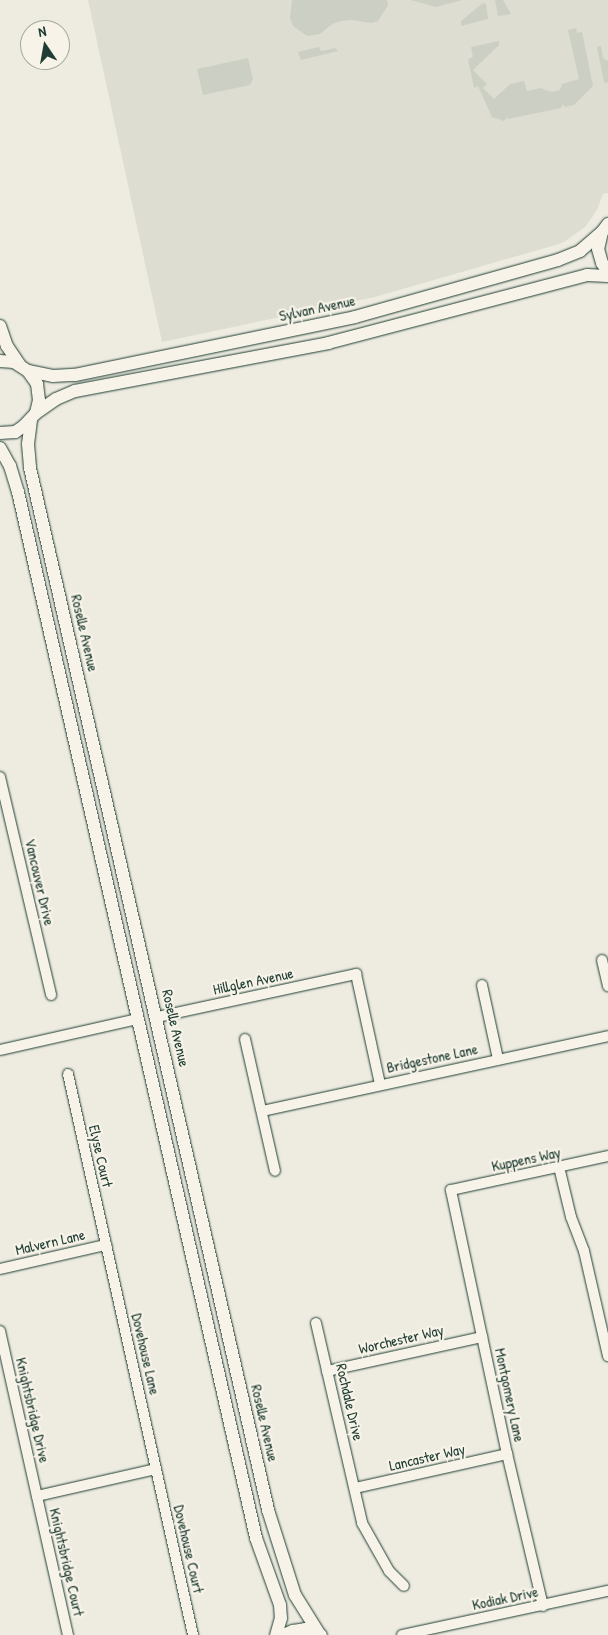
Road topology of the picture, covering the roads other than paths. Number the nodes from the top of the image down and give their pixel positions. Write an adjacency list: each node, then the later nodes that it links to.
1 (605, 228): 2 (main road); 6 (main road, Sylvan Avenue)
2 (608, 272)
3 (608, 276): 7 (main road)
4 (0, 326): 6 (main road)
5 (0, 361): 6 (main road, Sylvan Avenue)
6 (24, 368): 7 (main road, Roselle Avenue)
7 (33, 416): 8 (main road); 15 (main road, Roselle Avenue)
8 (0, 433)
9 (0, 448): 16 (main road)
10 (0, 777): 14 (street, Vancouver Drive)
11 (602, 960): 13 (street)
12 (482, 986): 20 (street)
13 (608, 986)
14 (51, 995)
15 (157, 1017): 22 (street, Hillglen Avenue); 24 (main road, Roselle Avenue)
16 (138, 1019): 19 (street); 24 (main road); 47 (main road)
17 (608, 1036): 20 (street, Bridgestone Lane)
18 (246, 1039): 23 (street)
19 (0, 1050)
20 (498, 1059): 22 (street, Bridgestone Lane)
21 (68, 1074): 29 (street, Elyse Court)
22 (380, 1084): 23 (street, Bridgestone Lane)
23 (262, 1111): 27 (street)
24 (179, 1114): 49 (main road, Roselle Avenue)
25 (608, 1156): 26 (street, Kuppens Way)
26 (559, 1167): 28 (street, Kuppens Way); 31 (street)
27 (275, 1171)
28 (451, 1190): 34 (street, Montgomery Lane)
29 (106, 1245): 30 (street, Malvern Lane); 39 (street, Dovehouse Lane)
30 (0, 1269)
31 (603, 1310): 35 (street)
32 (316, 1323): 37 (street, Rochdale Drive)
33 (0, 1331): 36 (street, Knightsbridge Drive)
34 (482, 1336): 37 (street, Worchester Way); 38 (street, Montgomery Lane)
35 (608, 1356)
36 (3, 1359): 41 (street, Knightsbridge Drive)
37 (327, 1371): 40 (street, Rochdale Drive)
38 (507, 1454): 40 (street, Lancaster Way); 44 (street, Montgomery Lane)
39 (156, 1469): 41 (street); 46 (street, Dovehouse Court)
40 (354, 1488): 42 (street, Rochdale Drive)
41 (37, 1496): 45 (street, Knightsbridge Court)
42 (404, 1586)
43 (608, 1591): 44 (street, Kodiak Drive)
44 (543, 1606): 51 (street, Kodiak Drive)
45 (68, 1635)
46 (193, 1635)
47 (276, 1635)
48 (284, 1635): 49 (main road)
49 (320, 1635)
50 (402, 1635): 51 (street, Kodiak Drive)
51 (408, 1635)

